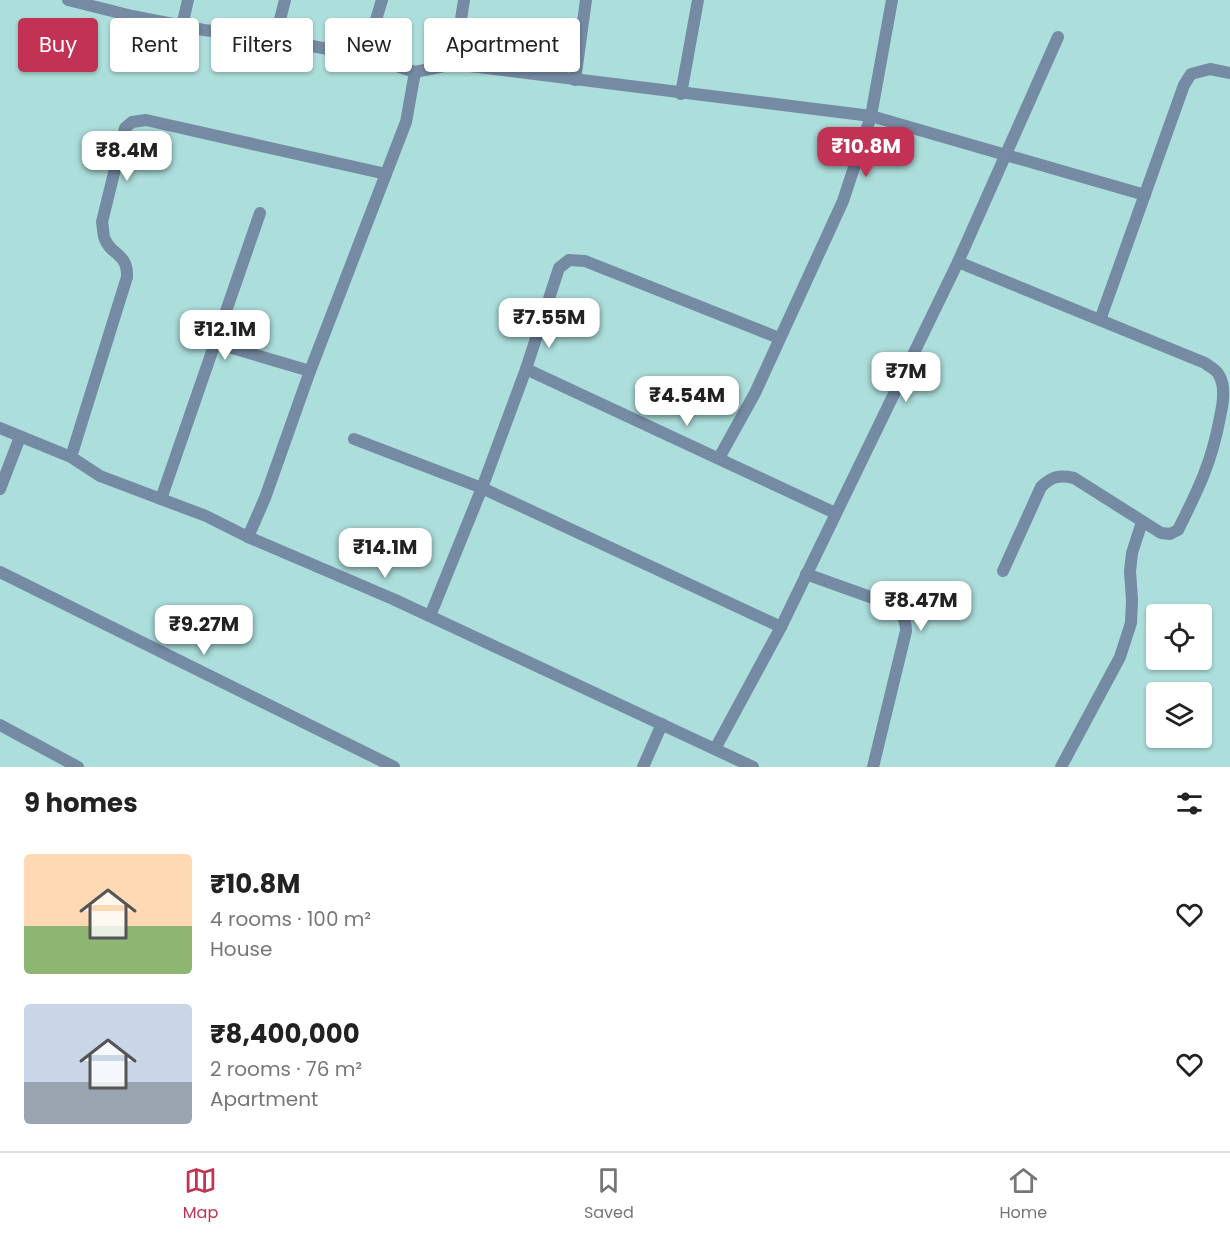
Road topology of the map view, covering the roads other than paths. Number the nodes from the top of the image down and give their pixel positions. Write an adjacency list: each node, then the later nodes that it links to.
1 (68, 0): 9 (street)
2 (189, 0): 11 (street)
3 (285, 0): 12 (street)
4 (382, 0): 13 (street)
5 (464, 0): 14 (street)
6 (586, 0): 21 (street)
7 (698, 0): 22 (street)
8 (892, 0): 23 (street)
9 (97, 4): 10 (street)
10 (151, 18)
11 (184, 18)
12 (280, 18)
13 (377, 18)
14 (461, 18)
15 (1058, 37): 24 (street)
16 (424, 70): 18 (street)
17 (412, 71): 18 (street)
18 (415, 72): 25 (street)
19 (514, 72): 21 (street)
20 (1230, 74): 26 (street)
21 (575, 80): 22 (street)
22 (681, 93): 23 (street)
23 (871, 116): 24 (street); 30 (street)
24 (1007, 156): 26 (street); 28 (street)
25 (386, 174): 33 (street); 38 (street)
26 (1145, 195): 29 (street)
27 (260, 213): 31 (street)
28 (958, 262): 29 (street); 43 (street)
29 (1100, 320): 34 (street)
30 (779, 338): 32 (street); 39 (street)
31 (215, 343): 33 (street); 42 (street)
32 (526, 369): 39 (street); 40 (street)
33 (310, 371): 45 (street)
34 (1226, 385): 44 (street)
35 (0, 428): 36 (street)
36 (20, 436): 38 (street); 41 (street)
37 (354, 440): 40 (street)
38 (71, 457): 42 (street)
39 (719, 458): 43 (street)
40 (482, 488): 49 (street); 50 (street)
41 (0, 489)
42 (161, 499): 45 (street)
43 (835, 513): 48 (street)
44 (1142, 522): 46 (street); 59 (street)
45 (248, 537): 49 (street)
46 (1003, 571)
47 (0, 572): 55 (street)
48 (806, 574): 50 (street); 58 (street)
49 (430, 616): 51 (street)
50 (781, 627): 53 (street)
51 (662, 724): 53 (street); 56 (street)
52 (0, 725): 54 (street)
53 (716, 749): 57 (street)
54 (78, 767)
55 (394, 767)
56 (643, 767)
57 (753, 767)
58 (873, 767)
59 (1061, 767)

